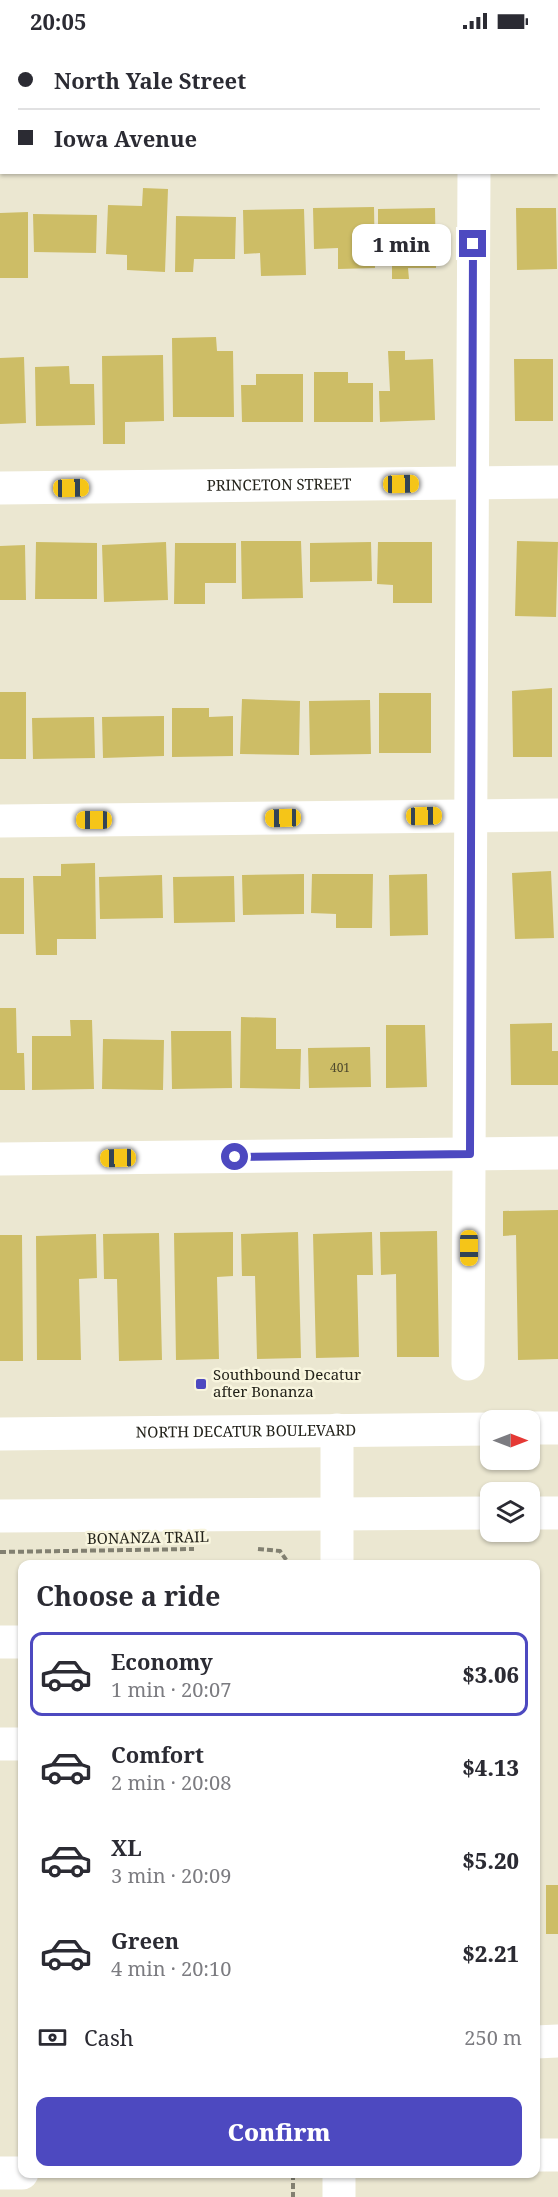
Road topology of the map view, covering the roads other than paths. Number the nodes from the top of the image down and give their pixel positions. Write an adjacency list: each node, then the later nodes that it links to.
1 (474, 174): 3 (street)
2 (558, 482): 3 (street, PRINCETON STREET)
3 (472, 483): 4 (street, PRINCETON STREET); 6 (street)
4 (0, 488)
5 (558, 815): 6 (street)
6 (471, 816): 7 (street); 8 (street)
7 (0, 821)
8 (470, 1154): 9 (street); 10 (street); 11 (street)
9 (558, 1154)
10 (0, 1159)
11 (468, 1364)
12 (540, 1428): 13 (street)
13 (558, 1428)
14 (480, 1429): 15 (street, NORTH DECATUR BOULEVARD)
15 (337, 1430): 16 (street, NORTH DECATUR BOULEVARD); 17 (street)
16 (0, 1434)
17 (337, 1512): 18 (street); 21 (street); 22 (street)
18 (480, 1513)
19 (540, 1513): 20 (street)
20 (558, 1513)
21 (0, 1516)
22 (337, 1560)
23 (0, 1642): 24 (street)
24 (18, 1642)
25 (0, 1744): 26 (street)
26 (18, 1744)
27 (540, 2042): 28 (street)
28 (558, 2042)
29 (540, 2155): 30 (street)
30 (558, 2155)
31 (0, 2173): 32 (street)
32 (18, 2173)
33 (339, 2178): 34 (street)
34 (339, 2197)

